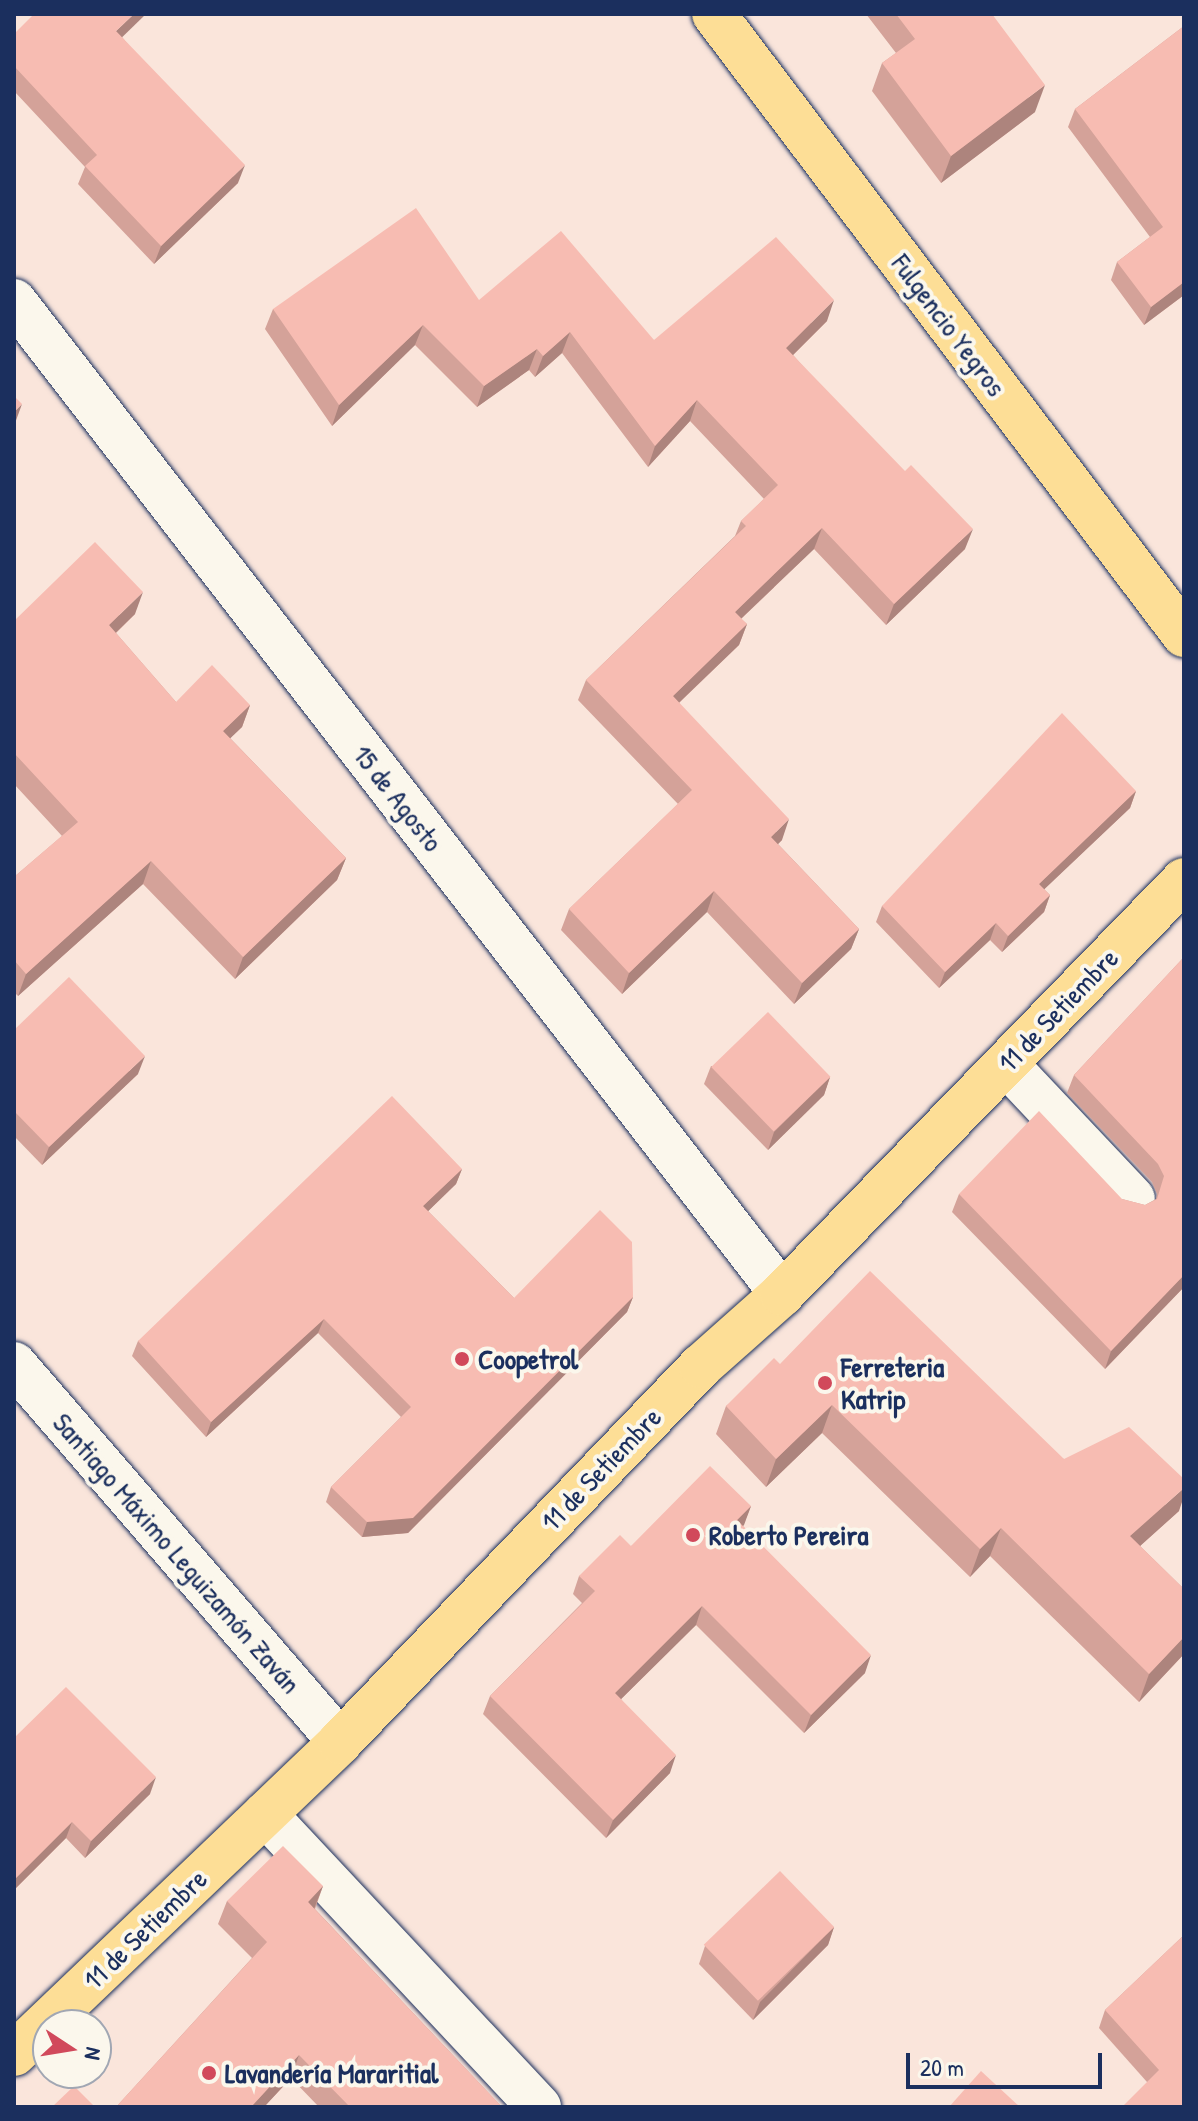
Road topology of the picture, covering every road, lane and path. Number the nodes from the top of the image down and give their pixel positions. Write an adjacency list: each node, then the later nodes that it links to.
1 (714, 14): 3 (main road, Fulgencio Yegros)
2 (14, 301): 7 (street, 15 de Agosto)
3 (1184, 635)
4 (1184, 880): 5 (main road, 11 de Setiembre)
5 (1006, 1064): 6 (street); 7 (main road, 11 de Setiembre)
6 (1133, 1199)
7 (782, 1294): 9 (main road, 11 de Setiembre)
8 (14, 1364): 9 (street, Santiago Máximo Leguizamón Zaván)
9 (340, 1742): 10 (main road, 11 de Setiembre)
10 (265, 1814): 11 (main road, 11 de Setiembre); 12 (street)
11 (14, 2054)
12 (539, 2107)

